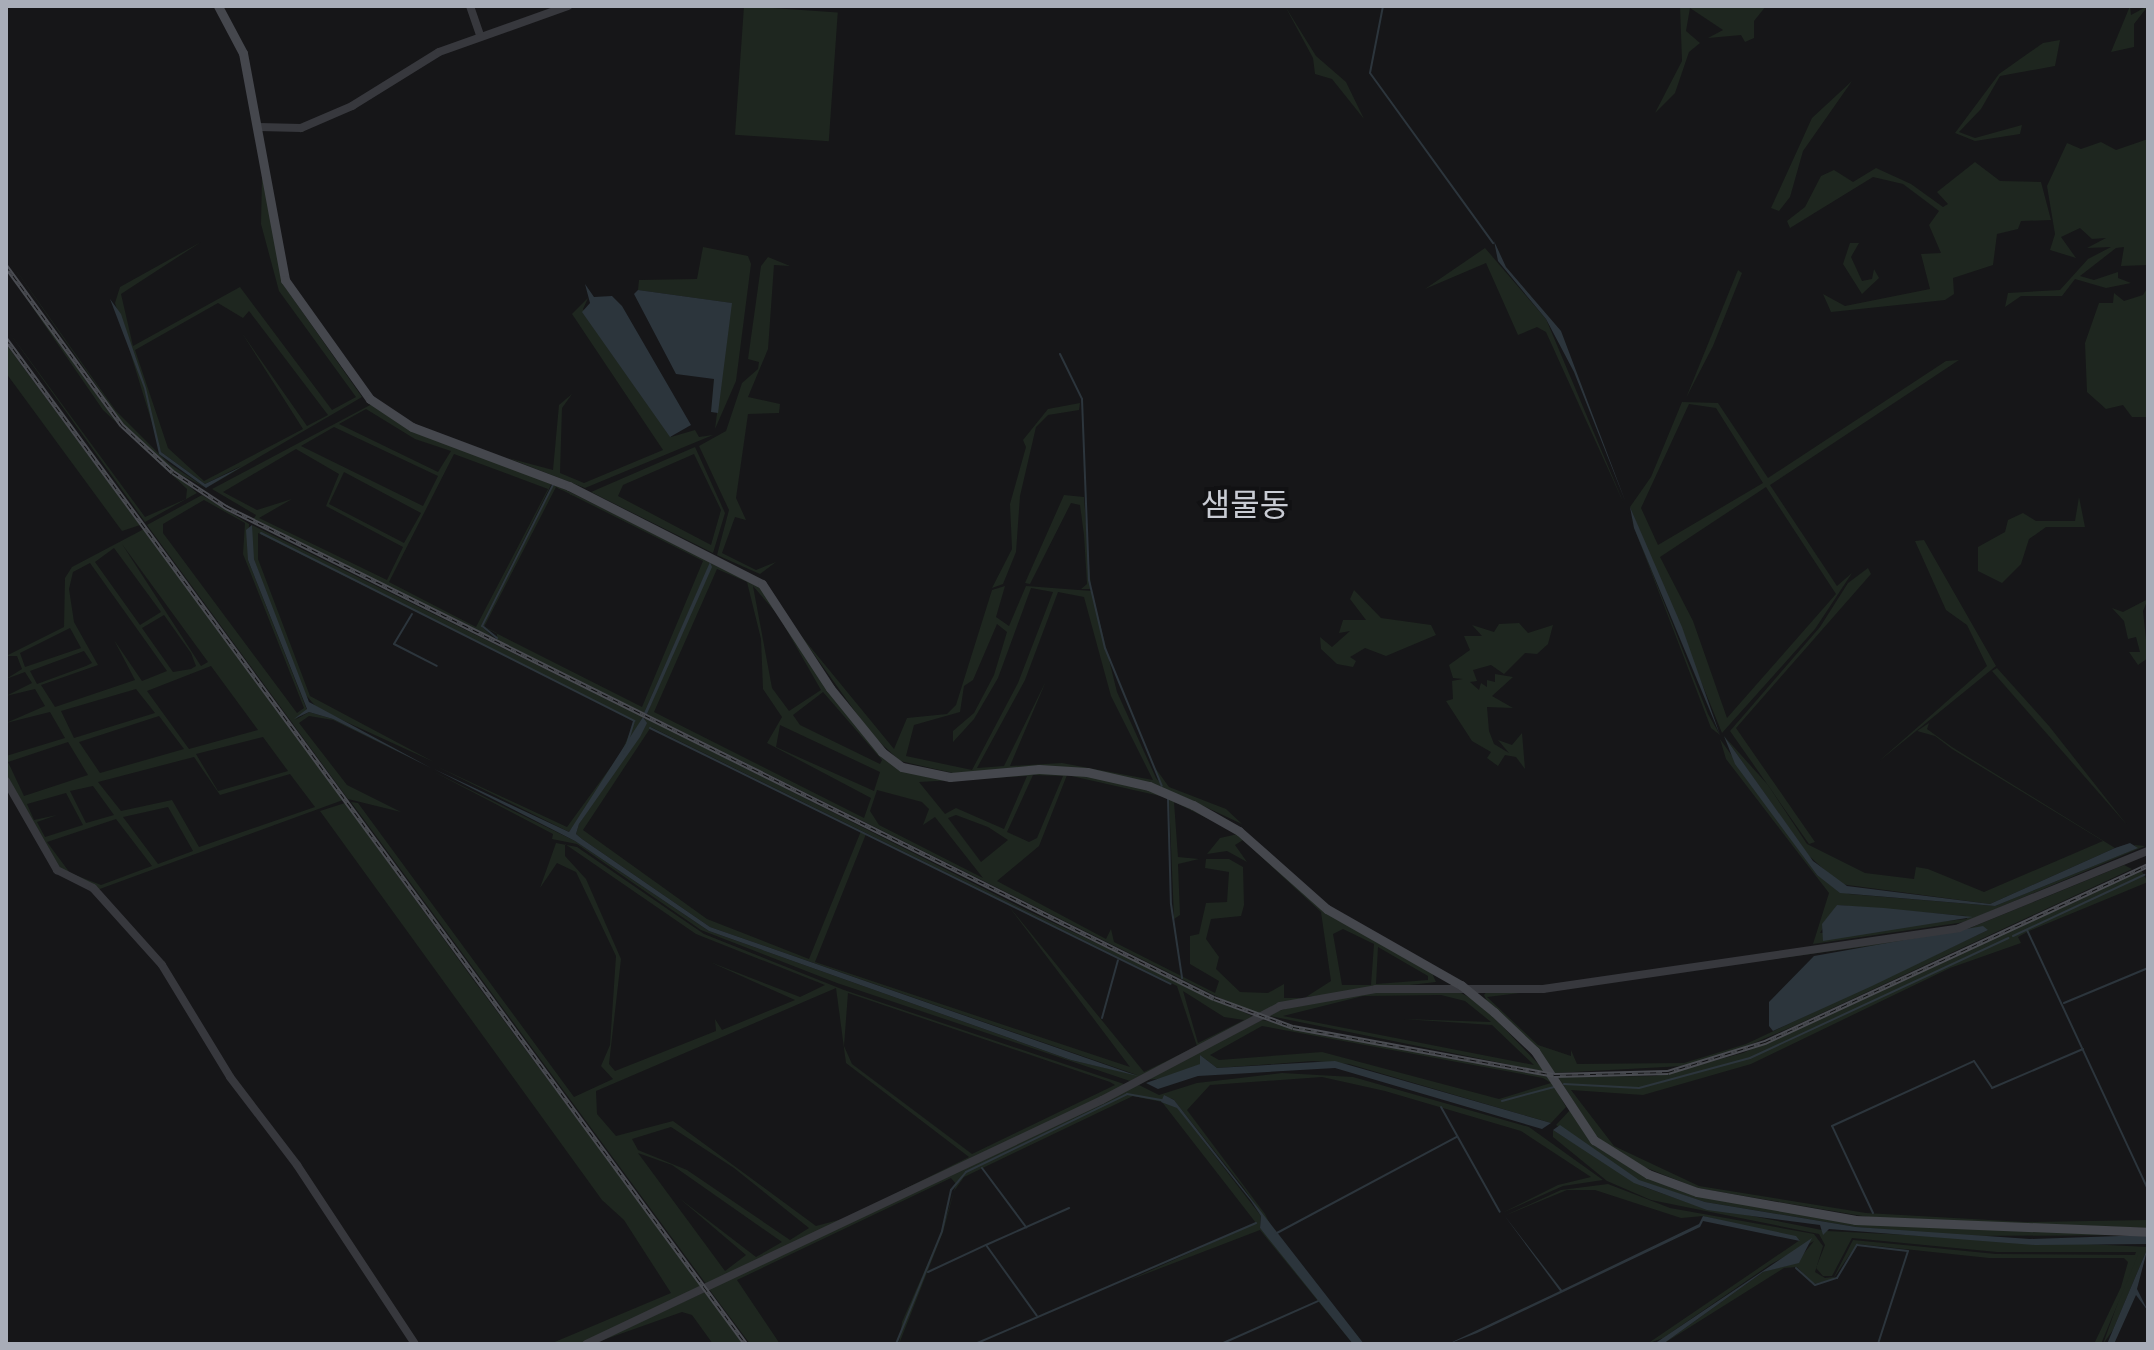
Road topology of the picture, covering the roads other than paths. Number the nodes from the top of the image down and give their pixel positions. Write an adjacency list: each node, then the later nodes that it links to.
1 (218, 6): 5 (main road)
2 (470, 6): 4 (street)
3 (568, 6): 4 (street)
4 (480, 35): 5 (street)
5 (259, 127): 8 (main road)
6 (6, 781): 10 (street)
7 (2142, 853): 8 (street)
8 (1461, 985): 9 (main road); 11 (street)
9 (2148, 1232)
10 (415, 1344)
11 (586, 1344)

